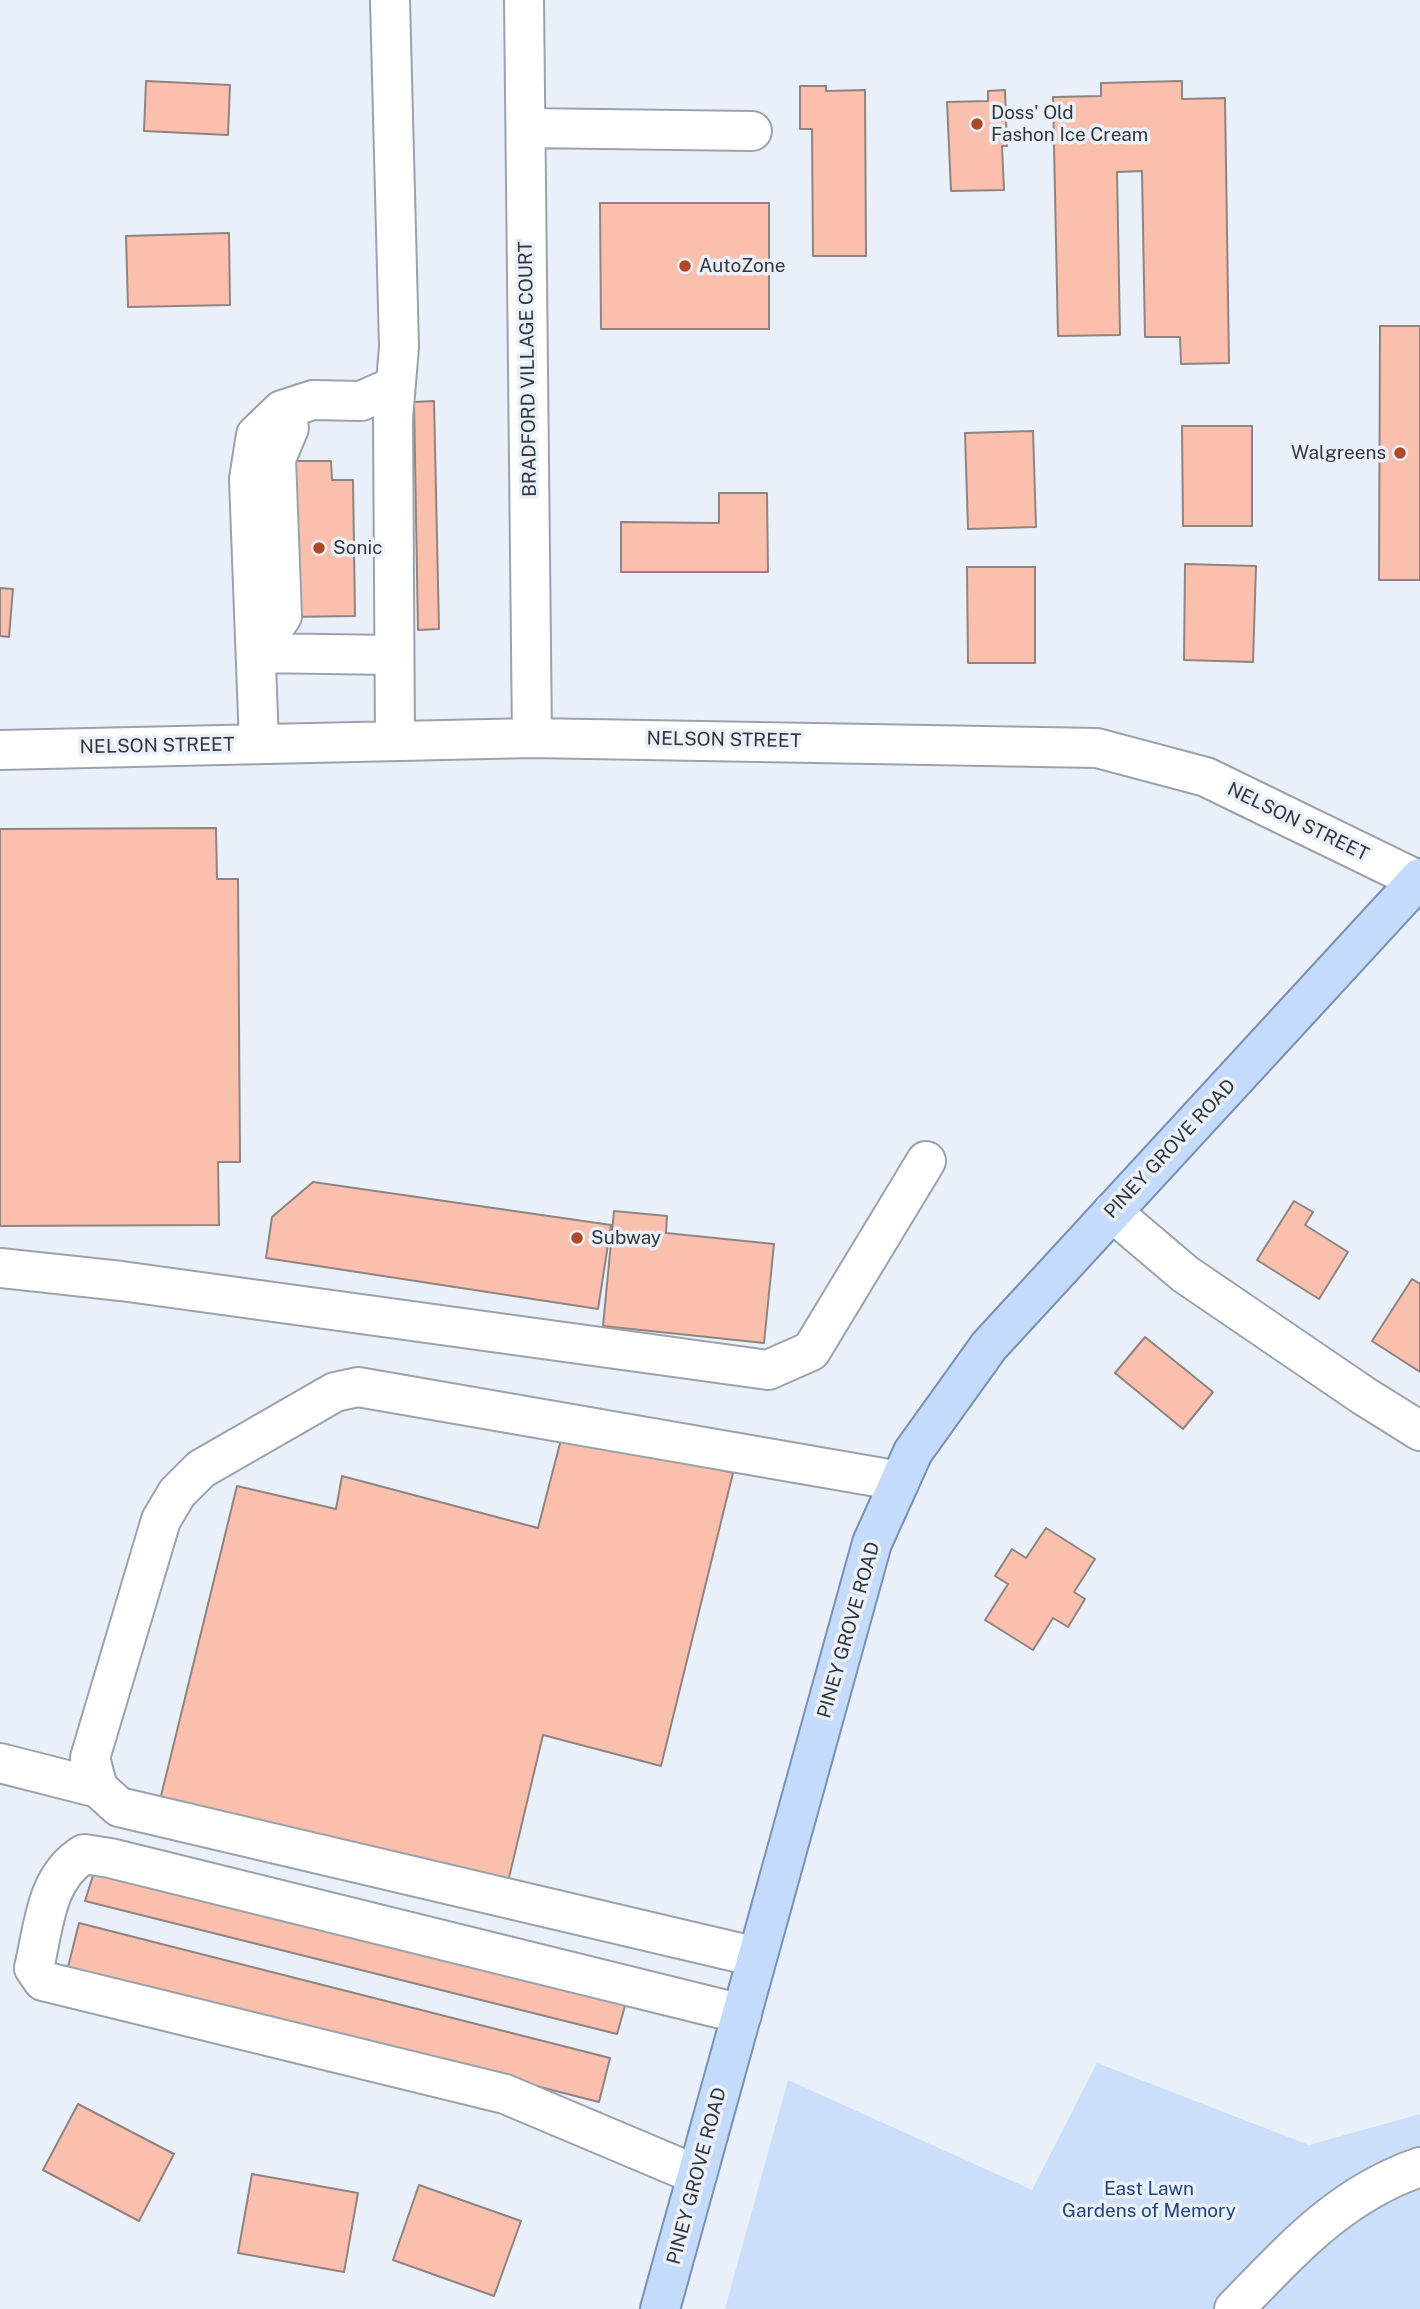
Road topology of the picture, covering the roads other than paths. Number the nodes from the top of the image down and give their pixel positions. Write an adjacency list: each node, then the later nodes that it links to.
1 (390, 0): 5 (street)
2 (524, 0): 3 (street, BRADFORD VILLAGE COURT)
3 (527, 128): 4 (street); 8 (street, BRADFORD VILLAGE COURT)
4 (752, 131)
5 (395, 386): 6 (street); 7 (street)
6 (256, 653): 7 (street); 10 (street)
7 (394, 654): 9 (street)
8 (532, 738): 9 (street, NELSON STREET); 12 (street, NELSON STREET)
9 (394, 741): 10 (street, NELSON STREET)
10 (259, 744): 11 (street, NELSON STREET)
11 (0, 750)
12 (1419, 879): 14 (main road, PINEY GROVE ROAD)
13 (926, 1161): 15 (street)
14 (1112, 1212): 16 (street); 17 (main road, PINEY GROVE ROAD)
15 (0, 1268)
16 (1420, 1431)
17 (900, 1481): 19 (street); 20 (main road, PINEY GROVE ROAD)
18 (0, 1763): 19 (street)
19 (98, 1788): 20 (street)
20 (757, 1957): 21 (main road, PINEY GROVE ROAD)
21 (741, 2014): 23 (main road, PINEY GROVE ROAD); 23 (street)
22 (1420, 2167): 25 (street)
23 (697, 2175): 24 (main road, PINEY GROVE ROAD)
24 (660, 2309)
25 (1234, 2309)

